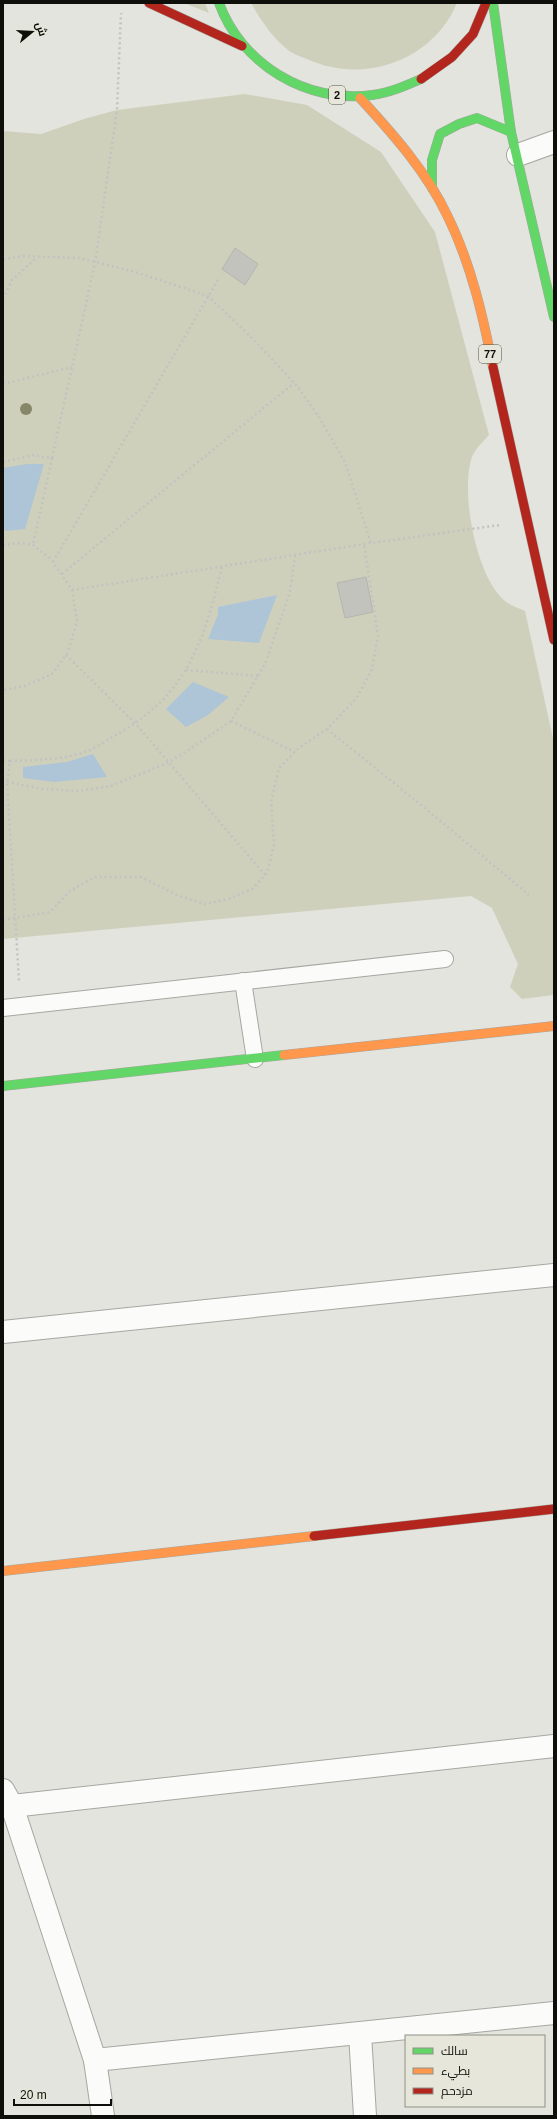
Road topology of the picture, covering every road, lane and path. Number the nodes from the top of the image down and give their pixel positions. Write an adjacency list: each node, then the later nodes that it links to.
1 (149, 3): 6 (main road)
2 (219, 3): 6 (main road, 2)
3 (486, 3): 7 (main road, 2)
4 (493, 3): 8 (main road)
5 (122, 11): 14 (path)
6 (242, 46): 7 (main road, 2)
7 (360, 98): 11 (main road, 77)
8 (511, 132): 10 (main road); 11 (main road)
9 (554, 142): 10 (street)
10 (518, 155): 18 (main road)
11 (432, 188): 24 (main road, 77)
12 (38, 257): 13 (path); 14 (path); 17 (path)
13 (3, 259)
14 (95, 262): 16 (path); 19 (path)
15 (219, 278): 16 (path)
16 (208, 296): 20 (path); 30 (path)
17 (3, 299)
18 (554, 316)
19 (72, 367): 21 (path); 22 (path)
20 (294, 383): 25 (path); 32 (path)
21 (3, 384)
22 (52, 458): 23 (path); 28 (path)
23 (3, 462)
24 (526, 521): 25 (path); 34 (main road, 77)
25 (371, 543): 26 (path)
26 (364, 544): 29 (path); 41 (path)
27 (3, 545): 28 (path)
28 (32, 545): 30 (path)
29 (295, 555): 31 (path); 37 (path)
30 (53, 562): 32 (path)
31 (222, 566): 33 (path); 36 (path)
32 (62, 574): 33 (path)
33 (72, 590): 35 (path)
34 (554, 640)
35 (66, 655): 38 (path); 40 (path)
36 (186, 670): 37 (path); 40 (path)
37 (258, 676): 39 (path)
38 (3, 690)
39 (231, 721): 42 (path); 45 (path)
40 (136, 724): 44 (path); 45 (path)
41 (327, 729): 42 (path); 48 (path)
42 (295, 752): 47 (path)
43 (3, 760): 44 (path)
44 (10, 761): 46 (path)
45 (167, 762): 46 (path); 47 (path)
46 (7, 782): 49 (path)
47 (265, 875): 49 (path)
48 (529, 895)
49 (15, 918): 50 (path); 53 (path)
50 (3, 920)
51 (445, 959): 52 (lane)
52 (243, 982): 53 (lane); 56 (lane)
53 (20, 1006): 54 (lane)
54 (3, 1008)
55 (554, 1026): 56 (main road)
56 (256, 1059): 57 (main road)
57 (3, 1086)
58 (554, 1275): 59 (street)
59 (3, 1332)
60 (554, 1509): 61 (main road)
61 (3, 1571)
62 (554, 1746): 63 (street)
63 (8, 1798): 66 (street)
64 (554, 2013): 65 (street)
65 (360, 2034): 66 (street); 68 (street)
66 (94, 2060): 67 (street)
67 (103, 2116)
68 (365, 2116)

